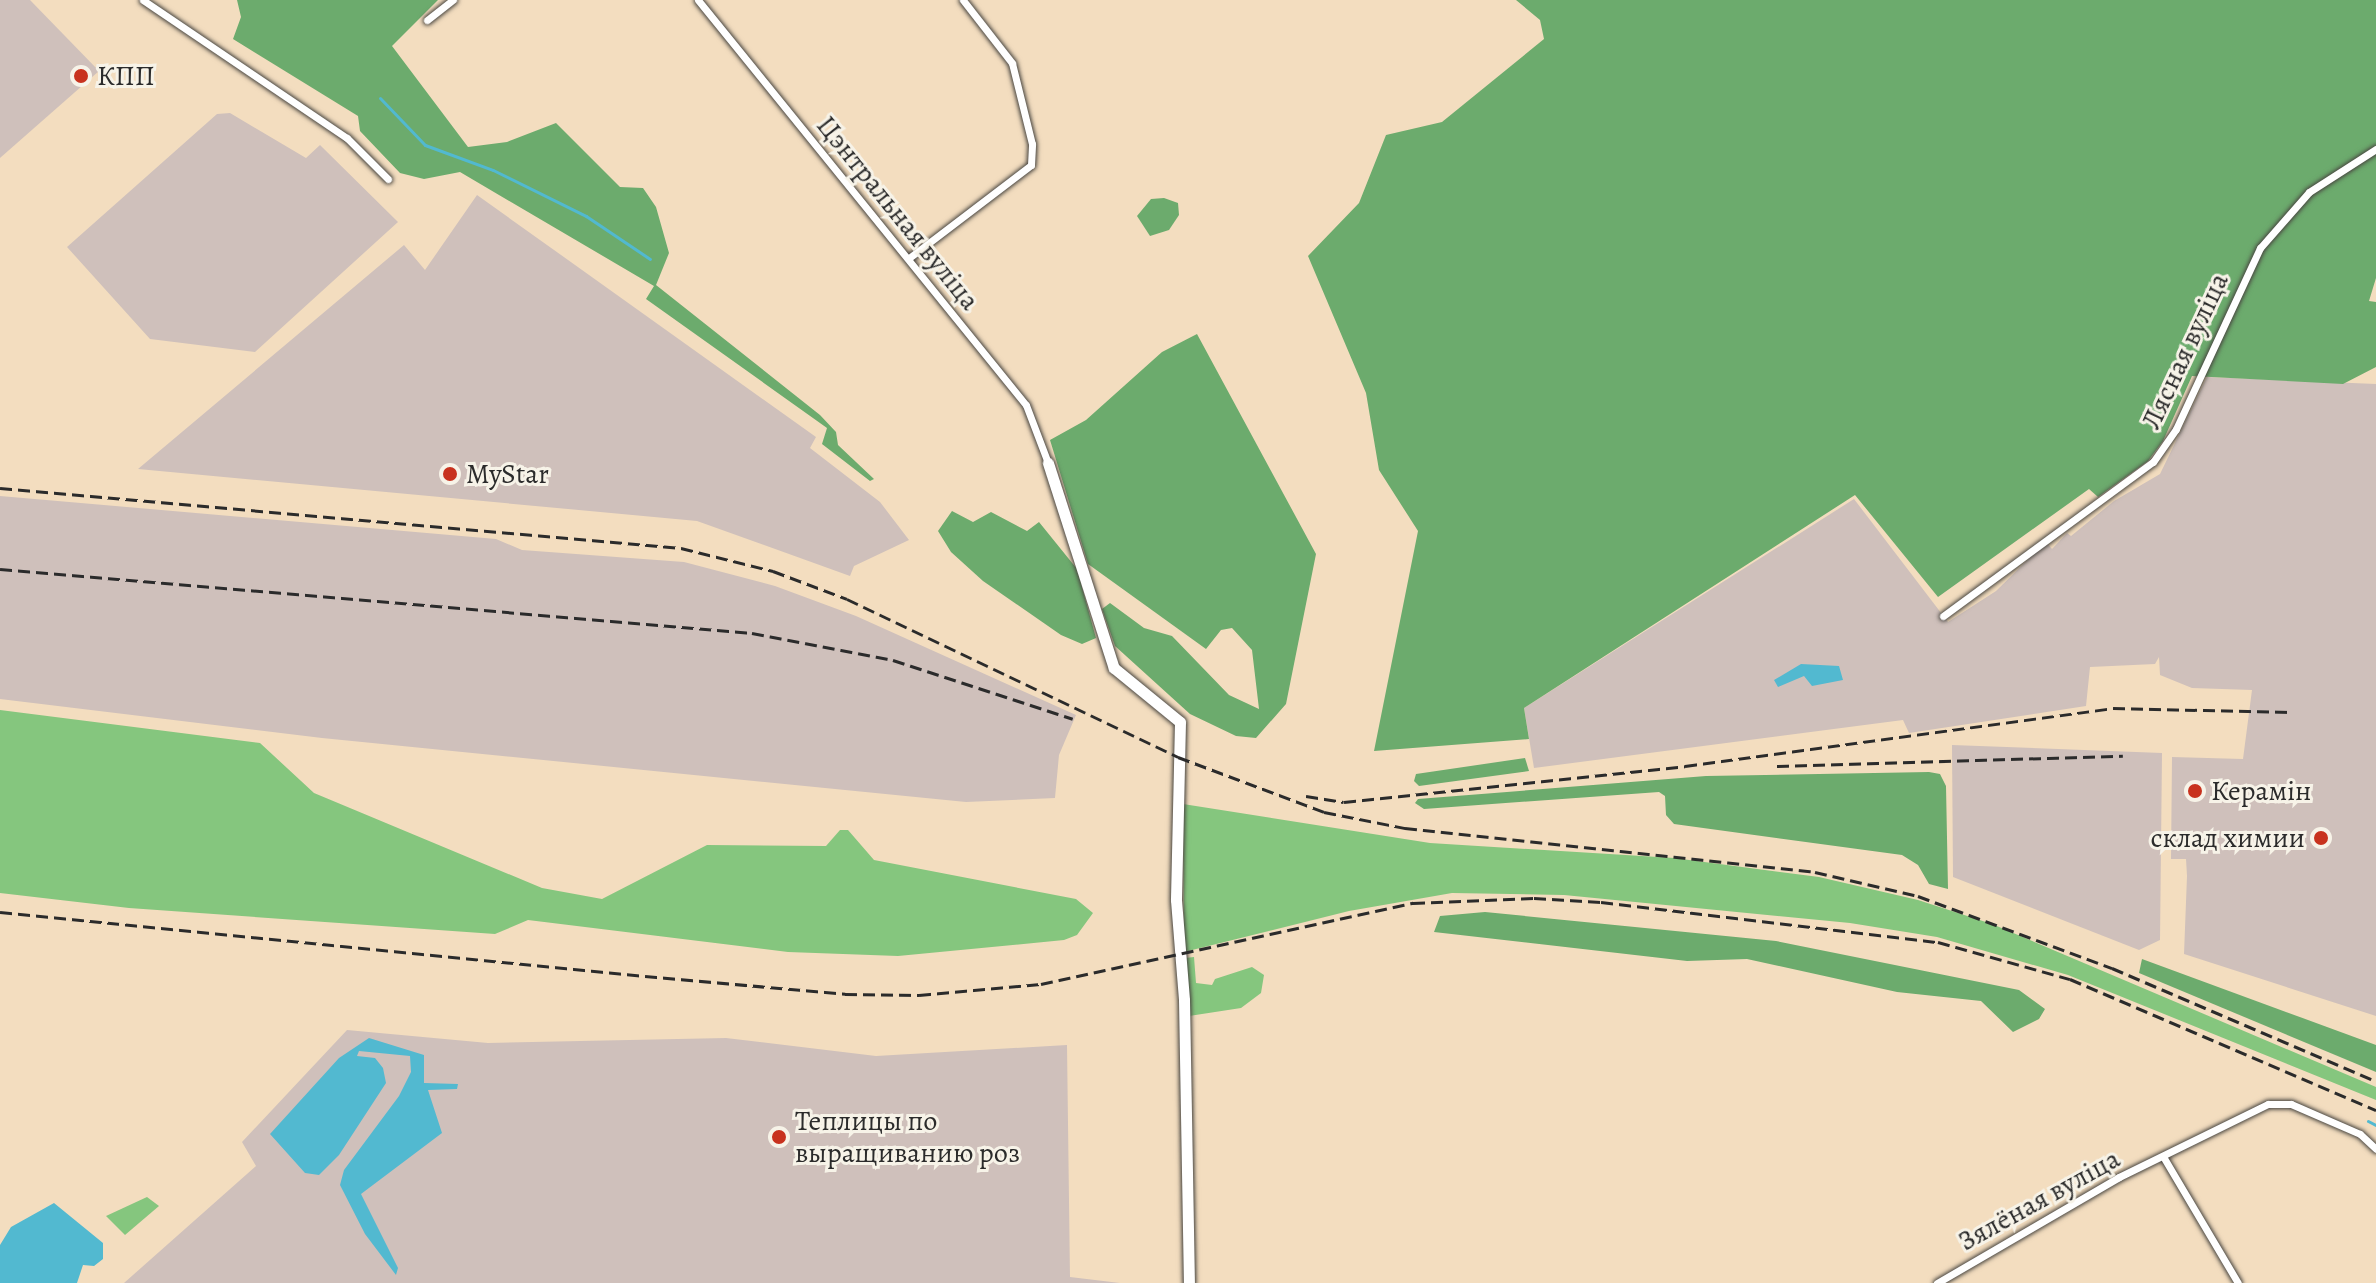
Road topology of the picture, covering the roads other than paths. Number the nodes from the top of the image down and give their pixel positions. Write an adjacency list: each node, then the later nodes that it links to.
1 (143, 0): 7 (street)
2 (453, 0): 5 (street)
3 (698, 0): 8 (street, Цэнтральная вуліца)
4 (963, 0): 8 (street)
5 (427, 20)
6 (2376, 149): 10 (street, Лясная вуліца)
7 (388, 179)
8 (909, 258): 9 (street, Цэнтральная вуліца)
9 (1048, 463): 13 (street)
10 (1943, 616)
11 (2376, 1149): 12 (street, Зялёная вуліца)
12 (2164, 1158): 14 (street, Зялёная вуліца); 15 (street)
13 (1189, 1283)
14 (1937, 1283)
15 (2238, 1283)

